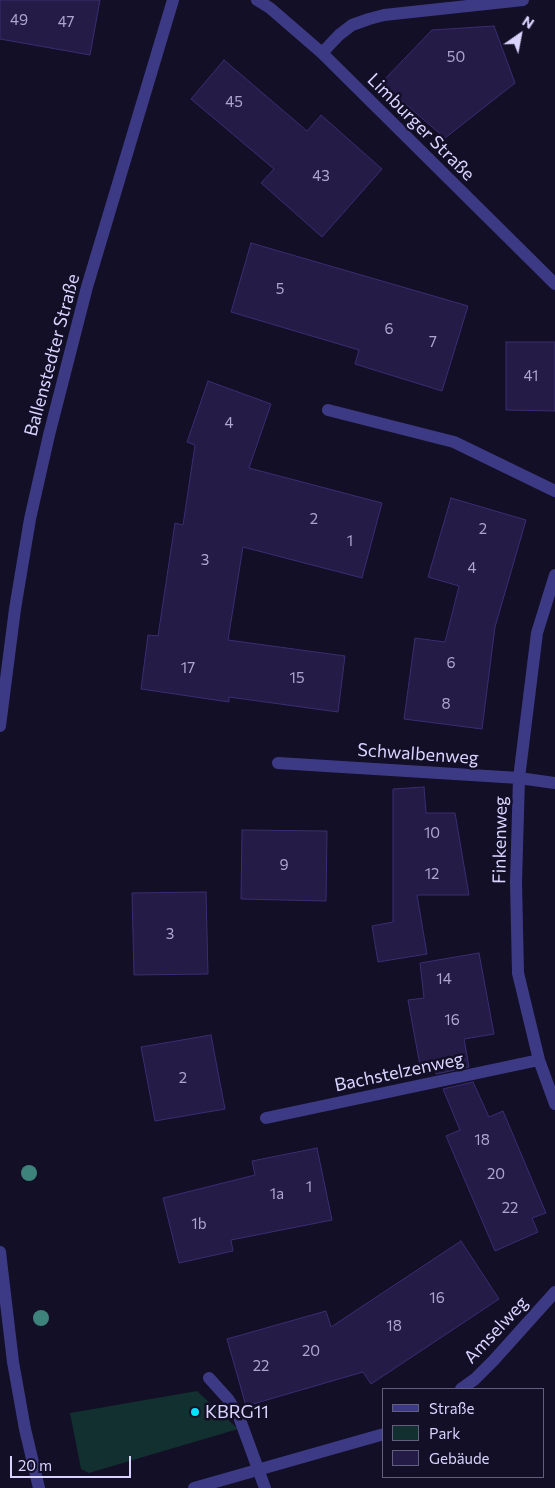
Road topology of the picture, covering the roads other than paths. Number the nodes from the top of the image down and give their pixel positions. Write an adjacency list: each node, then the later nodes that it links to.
1 (173, 0): 9 (street, Ballenstedter Straße)
2 (257, 0): 4 (street, Limburger Straße)
3 (523, 0): 4 (street)
4 (322, 53): 5 (street, Limburger Straße)
5 (555, 284)
6 (328, 410): 7 (street)
7 (555, 491)
8 (555, 575): 11 (street, Finkenweg)
9 (0, 726)
10 (278, 763): 11 (street, Schwalbenweg)
11 (519, 778): 12 (street, Schwalbenweg); 13 (street, Finkenweg)
12 (555, 783)
13 (539, 1060): 14 (street, Finkenweg); 15 (street, Bachstelzenweg)
14 (555, 1104)
15 (266, 1118)
16 (0, 1252): 22 (street)
17 (555, 1292): 19 (street, Amselweg)
18 (209, 1378): 21 (street)
19 (462, 1388)
20 (382, 1435): 21 (street)
21 (259, 1470): 23 (street); 24 (street)
22 (39, 1488)
23 (194, 1488)
24 (265, 1488)

